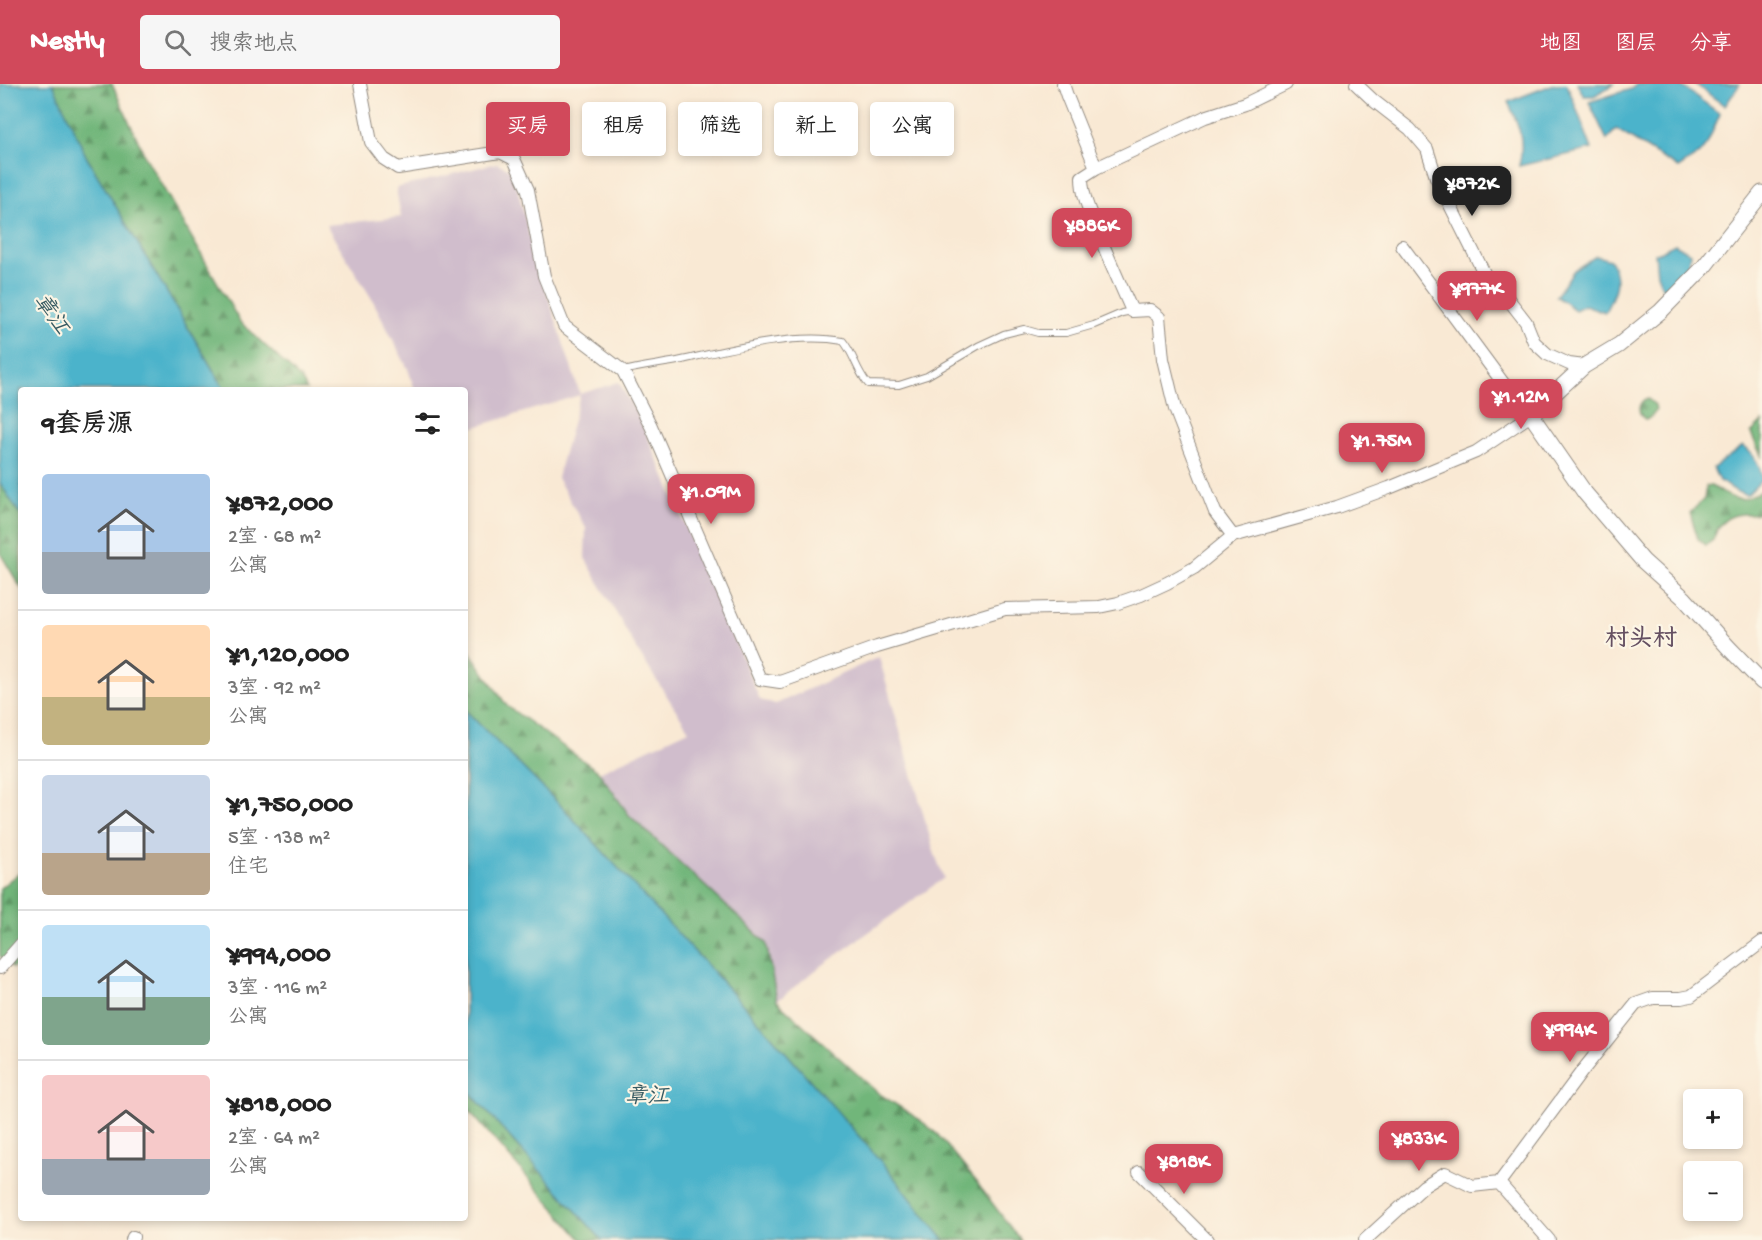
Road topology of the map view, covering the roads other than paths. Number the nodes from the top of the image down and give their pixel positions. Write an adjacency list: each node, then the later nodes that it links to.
1 (360, 84): 10 (street)
2 (1063, 84): 5 (street)
3 (1286, 84): 5 (street)
4 (1356, 84): 9 (street)
5 (1096, 168): 8 (street)
6 (1762, 193): 9 (street)
7 (1402, 246): 11 (street)
8 (1132, 311): 10 (lane); 12 (street)
9 (1584, 366): 11 (street)
10 (623, 371): 12 (street)
11 (1531, 415): 12 (street); 13 (street)
12 (1233, 536)
13 (1762, 682)
14 (1762, 942): 18 (street)
15 (18, 947): 16 (street)
16 (0, 968)
17 (1139, 1172): 19 (street)
18 (1499, 1183): 20 (street); 21 (street)
19 (1207, 1240)
20 (1365, 1240)
21 (1549, 1240)

